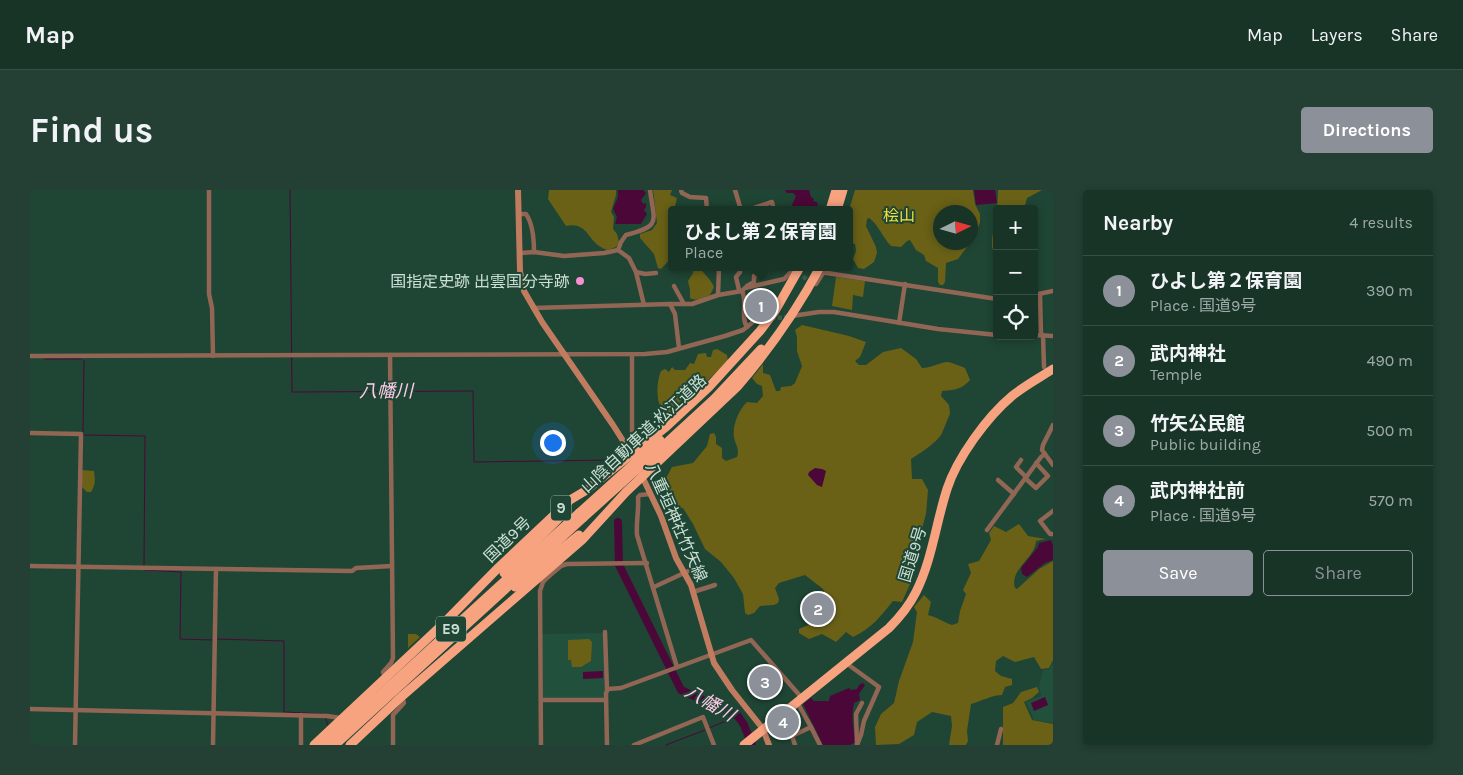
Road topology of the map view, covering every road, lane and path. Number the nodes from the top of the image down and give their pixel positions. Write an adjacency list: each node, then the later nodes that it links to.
1 (209, 190): 59 (street)
2 (518, 190): 20 (main road, 八重垣神社竹矢線)
3 (650, 190): 21 (street)
4 (681, 190): 11 (street)
5 (695, 190): 11 (street)
6 (735, 190): 13 (street)
7 (829, 190): 16 (highway)
8 (836, 190): 17 (highway)
9 (843, 190): 18 (highway)
10 (848, 190): 19 (highway)
11 (695, 197): 12 (street)
12 (707, 206)
13 (740, 206)
14 (760, 206): 15 (street)
15 (773, 206)
16 (826, 206)
17 (831, 206)
18 (838, 206)
19 (844, 206)
20 (520, 214): 22 (street); 23 (main road, 八重垣神社竹矢線)
21 (618, 250): 22 (street); 31 (street)
22 (534, 252): 23 (street)
23 (521, 253): 45 (main road, 八重垣神社竹矢線)
24 (719, 271): 40 (street)
25 (740, 271): 37 (street)
26 (792, 271): 37 (street)
27 (800, 271): 65 (highway, 山陰自動車道;松江道路 / E9)
28 (800, 271): 47 (highway, 国道9号 / 9)
29 (811, 271): 65 (highway, 山陰自動車道;松江道路 / E9)
30 (818, 271): 34 (highway, 9)
31 (636, 272): 32 (street); 44 (street)
32 (656, 272)
33 (767, 272): 37 (street)
34 (812, 283): 35 (street); 46 (highway, 9)
35 (905, 284): 41 (street); 48 (street)
36 (674, 286): 43 (street)
37 (742, 290): 40 (street); 49 (street)
38 (1053, 291): 39 (street)
39 (1040, 294): 52 (street)
40 (718, 295): 43 (street)
41 (993, 298)
42 (670, 304): 43 (street); 44 (street); 54 (street)
43 (684, 304)
44 (644, 305): 45 (street)
45 (533, 308): 57 (main road, 八重垣神社竹矢線)
46 (791, 316): 48 (street); 71 (highway, 9)
47 (770, 318): 49 (street); 66 (highway, 国道9号 / 9)
48 (899, 322): 50 (street)
49 (747, 327): 54 (street)
50 (993, 335)
51 (1038, 335): 52 (street)
52 (1042, 335): 53 (street); 60 (street)
53 (1053, 336)
54 (679, 348): 55 (street)
55 (632, 354): 57 (street); 66 (street)
56 (390, 355): 57 (street); 59 (street); 84 (street)
57 (566, 355): 66 (main road, 八重垣神社竹矢線)
58 (30, 356): 59 (street)
59 (213, 356)
60 (1048, 368): 96 (highway, 国道9号)
61 (1053, 425): 64 (street)
62 (30, 433): 86 (street)
63 (1053, 435): 64 (street)
64 (1047, 436): 67 (street)
65 (662, 442): 79 (highway, 山陰自動車道;松江道路 / E9, bridge)
66 (632, 454): 71 (main road, 八重垣神社竹矢線); 74 (highway, 国道9号 / 9)
67 (1045, 454): 69 (street); 70 (street)
68 (1021, 460): 72 (street)
69 (1036, 463): 72 (street); 72 (street)
70 (1053, 465)
71 (643, 476): 75 (main road, 八重垣神社竹矢線); 77 (highway, 9)
72 (1025, 477): 76 (street)
73 (998, 480): 76 (street)
74 (585, 491): 94 (highway); 99 (highway, 国道9号 / 9)
75 (650, 494): 82 (street); 88 (main road, 八重垣神社竹矢線)
76 (1014, 494): 80 (street)
77 (615, 504): 89 (highway, 9); 97 (highway)
78 (1053, 511): 81 (street)
79 (581, 516): 94 (highway, 山陰自動車道;松江道路 / E9); 97 (highway, 山陰自動車道;松江道路 / E9)
80 (987, 530)
81 (1053, 534)
82 (647, 563): 89 (street); 91 (street)
83 (30, 566): 86 (street)
84 (392, 566): 87 (street); 99 (street)
85 (699, 566): 88 (street)
86 (79, 567): 87 (street); 107 (street)
87 (216, 569): 108 (street)
88 (685, 573): 91 (street); 92 (main road, 八重垣神社竹矢線)
89 (547, 574): 101 (highway, 9); 102 (street)
90 (715, 585): 92 (street)
91 (654, 586): 98 (street)
92 (693, 592): 95 (main road, 八重垣神社竹矢線)
93 (606, 632): 100 (street)
94 (441, 638): 119 (highway, 山陰自動車道;松江道路 / E9)
95 (711, 655): 98 (street); 104 (street); 112 (main road, 八重垣神社竹矢線)
96 (846, 663): 104 (highway, 国道9号); 130 (street)
97 (422, 665): 120 (highway, 山陰自動車道;松江道路 / E9)
98 (673, 669): 100 (street)
99 (385, 678): 110 (highway, 国道9号 / 9)
100 (607, 690): 103 (street)
101 (401, 696): 121 (highway, 9); 122 (street)
102 (541, 700): 103 (street); 123 (street)
103 (606, 700): 124 (street)
104 (800, 700): 111 (street); 112 (highway, 国道9号)
105 (862, 703): 130 (street)
106 (30, 709): 107 (street)
107 (76, 710): 108 (street); 115 (street)
108 (214, 713): 109 (street); 116 (street)
109 (300, 715): 110 (street); 117 (street)
110 (341, 718): 118 (highway, 国道9号 / 9)
111 (811, 727): 128 (street); 129 (street)
112 (763, 729): 114 (highway, 国道9号); 127 (main road, 八重垣神社竹矢線)
113 (1001, 729): 131 (street)
114 (749, 741)
115 (75, 745)
116 (214, 745)
117 (300, 745)
118 (314, 745)
119 (325, 745)
120 (335, 745)
121 (350, 745)
122 (393, 745)
123 (541, 745)
124 (607, 745)
125 (634, 745): 126 (street)
126 (714, 745)
127 (769, 745)
128 (795, 745)
129 (820, 745)
130 (857, 745)
131 (997, 745)

